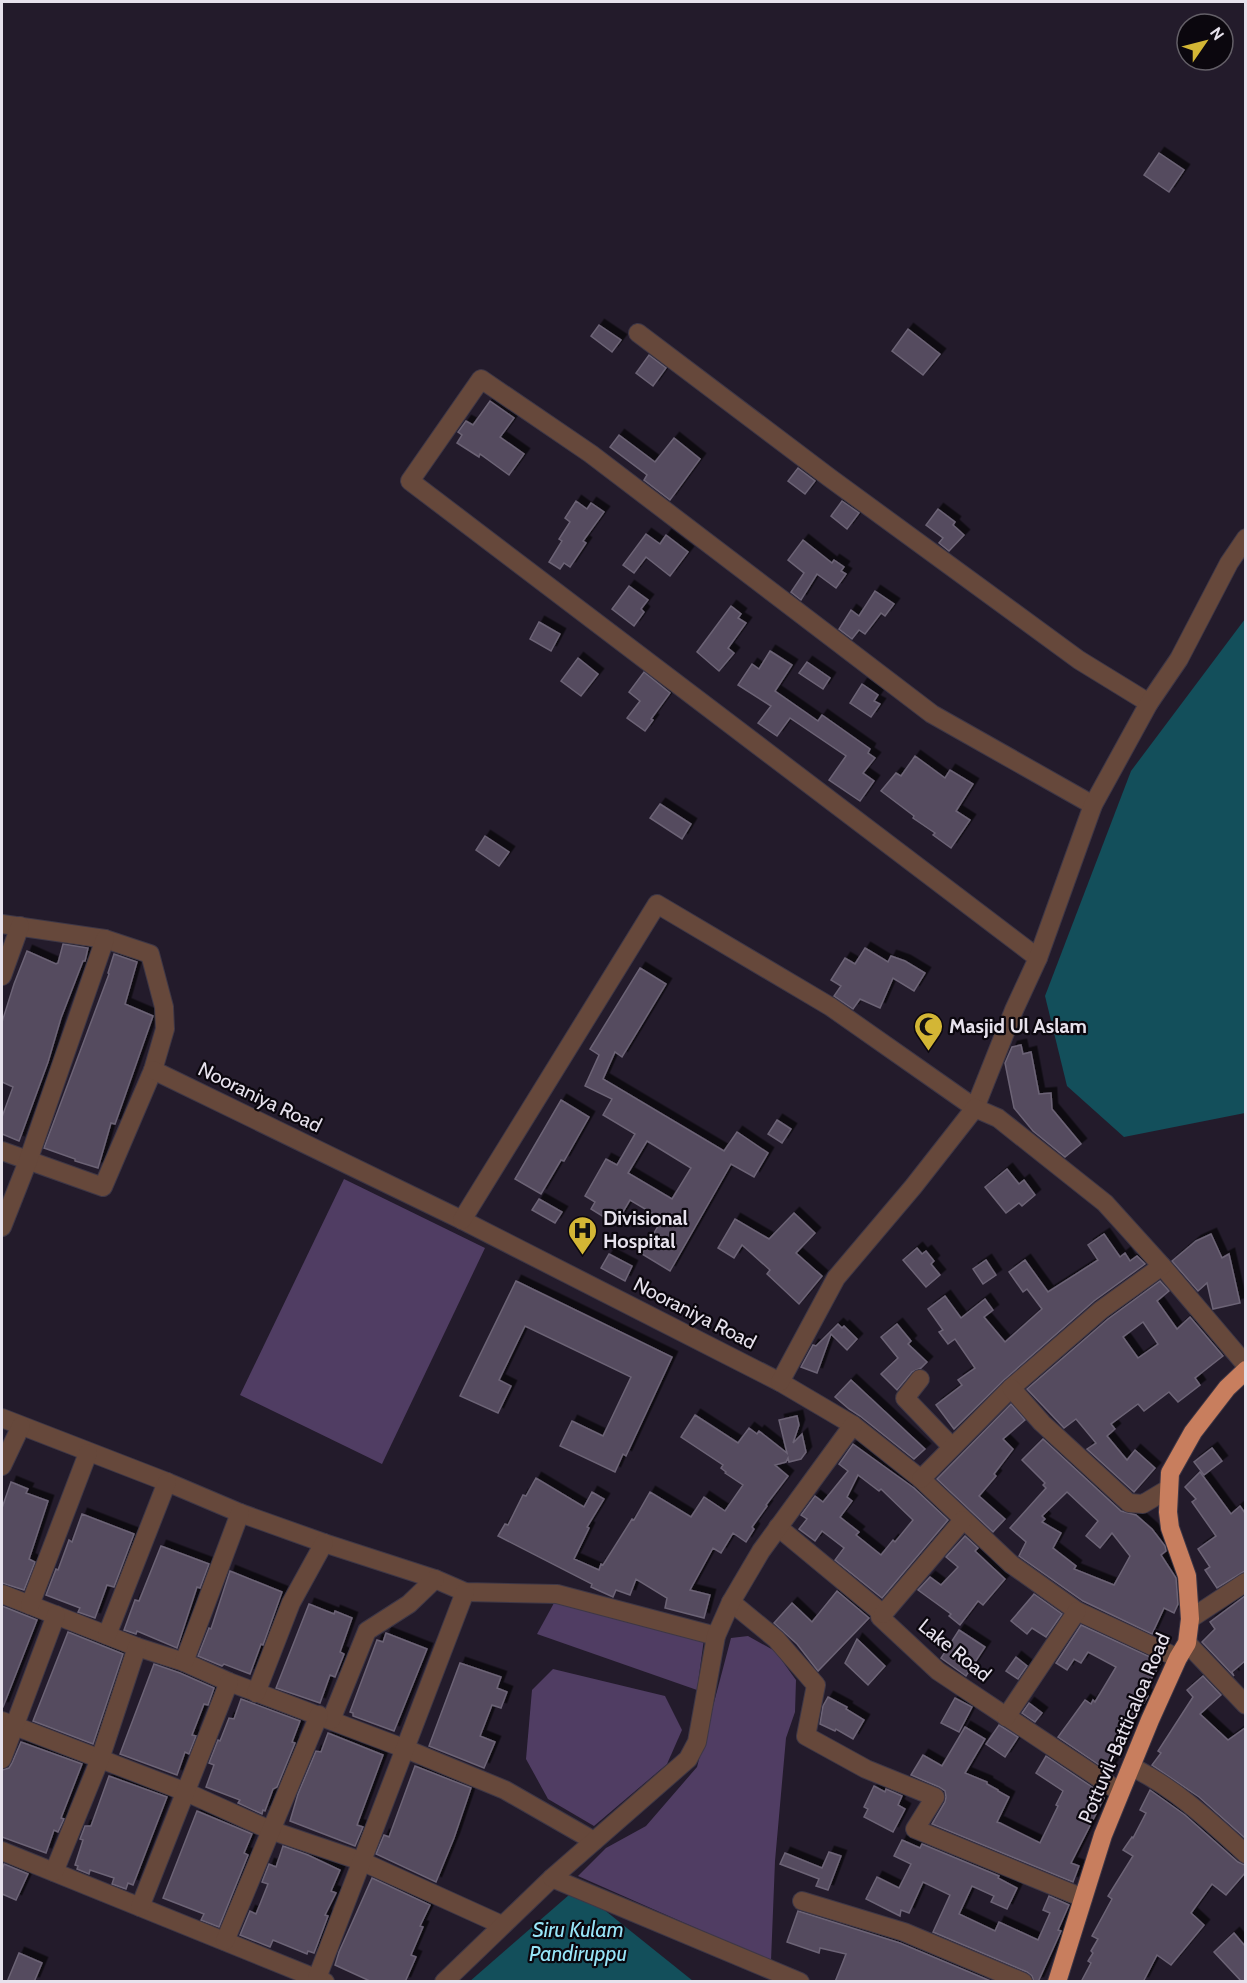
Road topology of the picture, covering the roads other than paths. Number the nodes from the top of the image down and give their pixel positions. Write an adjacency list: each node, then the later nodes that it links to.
1 (638, 333): 3 (street)
2 (1245, 538): 3 (street)
3 (1149, 703): 4 (street)
4 (1093, 805): 7 (street); 7 (street)
5 (11, 925): 6 (street); 8 (street)
6 (105, 939): 9 (street); 12 (street)
7 (1038, 958): 10 (street)
8 (2, 976)
9 (153, 1070): 12 (street); 13 (street, Nooraniya Road)
10 (975, 1108): 13 (street); 15 (street); 19 (street)
11 (2, 1151): 12 (street)
12 (28, 1161): 14 (street)
13 (462, 1220): 19 (street, Nooraniya Road)
14 (2, 1227)
15 (1162, 1266): 16 (street); 20 (street)
16 (1245, 1365)
17 (1245, 1370): 29 (highway, Pottuvil-Batticaloa Road)
18 (920, 1379): 24 (street)
19 (780, 1382): 22 (street, Nooraniya Road)
20 (1011, 1389): 24 (street); 29 (street)
21 (2, 1418): 23 (street)
22 (853, 1425): 27 (street, Nooraniya Road); 32 (street)
23 (21, 1426): 25 (street); 26 (street)
24 (952, 1447): 27 (street)
25 (88, 1453): 28 (street); 39 (street)
26 (2, 1466)
27 (921, 1479): 31 (street, Nooraniya Road)
28 (167, 1482): 30 (street); 44 (street)
29 (1168, 1489): 43 (highway, Pottuvil-Batticaloa Road)
30 (240, 1513): 33 (street); 48 (street)
31 (963, 1520): 40 (street, Nooraniya Road); 41 (street)
32 (778, 1527): 38 (street); 41 (street, Lake Road)
33 (324, 1544): 34 (street); 50 (street)
34 (435, 1580): 36 (street); 52 (street)
35 (1245, 1582): 43 (street)
36 (465, 1592): 45 (street); 55 (street)
37 (2, 1594): 39 (street)
38 (731, 1602): 45 (street); 68 (street)
39 (30, 1605): 42 (street)
40 (1077, 1611): 47 (street, Nooraniya Road); 53 (street)
41 (883, 1614): 53 (street, Lake Road)
42 (56, 1615): 44 (street); 54 (street)
43 (1190, 1619): 47 (highway, Pottuvil-Batticaloa Road)
44 (107, 1635): 46 (street)
45 (716, 1636): 62 (street)
46 (137, 1647): 48 (street); 57 (street)
47 (1182, 1650): 51 (street); 58 (highway, Pottuvil-Batticaloa Road)
48 (184, 1662): 49 (street)
49 (229, 1682): 50 (street); 59 (street)
50 (256, 1693): 52 (street)
51 (1245, 1705)
52 (325, 1718): 55 (street); 61 (street)
53 (1006, 1718): 60 (street, Lake Road)
54 (8, 1724): 56 (street); 57 (street)
55 (406, 1749): 62 (street); 65 (street)
56 (2, 1759)
57 (100, 1759): 59 (street); 66 (street)
58 (1132, 1767): 60 (highway, Pottuvil-Batticaloa Road); 64 (street)
59 (186, 1792): 61 (street); 70 (street)
60 (1120, 1792): 68 (highway, Pottuvil-Batticaloa Road)
61 (270, 1830): 65 (street); 72 (street)
62 (594, 1841): 67 (street)
63 (2, 1851): 66 (street)
64 (1245, 1854)
65 (361, 1861): 71 (street); 73 (street)
66 (54, 1872): 70 (street)
67 (552, 1878): 71 (street); 76 (street)
68 (1083, 1898): 74 (highway, Pottuvil-Batticaloa Road)
69 (802, 1901): 77 (street)
70 (140, 1907): 72 (street)
71 (502, 1926): 75 (street)
72 (225, 1941): 73 (street)
73 (321, 1980)
74 (1060, 1980)
75 (444, 1982)
76 (800, 1982)
77 (1023, 1982)

